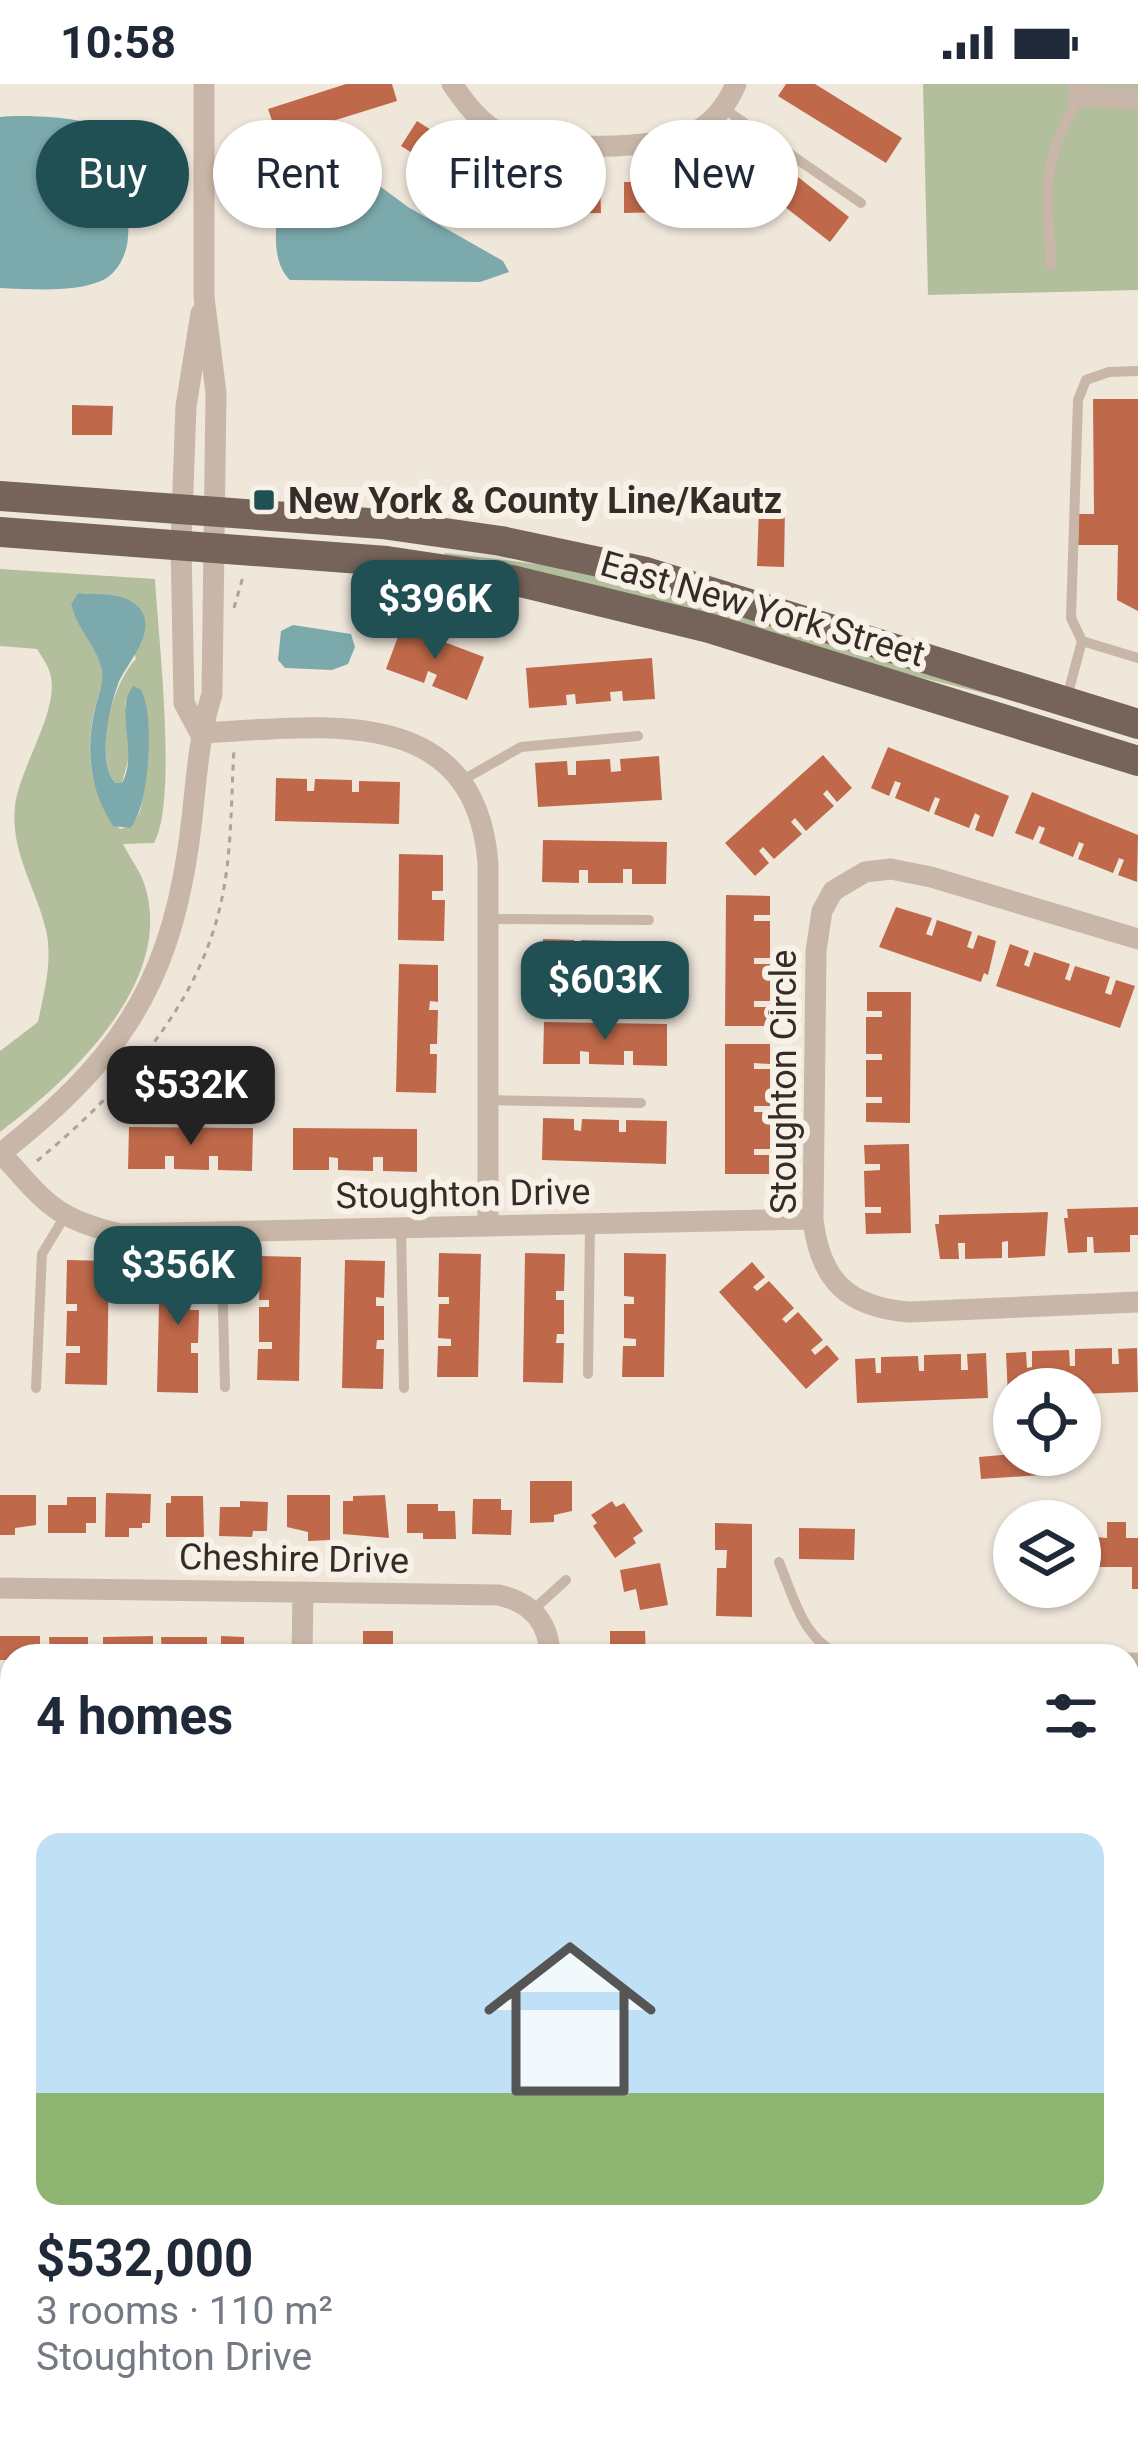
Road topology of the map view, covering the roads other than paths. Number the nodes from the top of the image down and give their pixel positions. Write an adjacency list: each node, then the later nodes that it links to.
1 (204, 84): 9 (street)
2 (452, 84): 6 (street)
3 (736, 84): 6 (street)
4 (1078, 91): 5 (street); 8 (lane)
5 (1138, 99)
6 (723, 108): 7 (lane)
7 (861, 203)
8 (1051, 265)
9 (204, 297): 12 (street); 13 (street)
10 (1138, 371): 17 (lane)
11 (0, 496): 12 (main road, East New York Street)
12 (183, 508): 13 (main road, East New York Street); 15 (street)
13 (216, 511): 16 (street); 19 (main road, East New York Street)
14 (0, 532): 15 (main road, East New York Street)
15 (181, 544): 16 (main road, East New York Street); 21 (street)
16 (212, 547): 21 (street); 23 (main road, East New York Street)
17 (1082, 641): 18 (lane); 19 (lane)
18 (1138, 658)
19 (1066, 702): 20 (main road, East New York Street)
20 (1138, 724)
21 (200, 733): 24 (street); 30 (street)
22 (638, 736): 24 (lane)
23 (1138, 761)
24 (461, 781): 25 (street)
25 (488, 919): 26 (lane); 28 (street)
26 (649, 920)
27 (1138, 939): 32 (street, Stoughton Circle)
28 (488, 1100): 29 (lane); 34 (street)
29 (641, 1102)
30 (0, 1154): 31 (street, Stoughton Drive)
31 (65, 1216): 36 (street, Stoughton Drive); 40 (lane)
32 (813, 1220): 33 (street, Stoughton Drive); 37 (street, Stoughton Circle)
33 (590, 1223): 34 (street, Stoughton Drive); 38 (lane)
34 (488, 1225): 35 (street, Stoughton Drive)
35 (401, 1227): 36 (street, Stoughton Drive); 41 (lane)
36 (221, 1232): 39 (lane)
37 (1138, 1302)
38 (588, 1374)
39 (224, 1387)
40 (36, 1388)
41 (404, 1388)
42 (779, 1562): 49 (lane)
43 (566, 1580): 46 (lane)
44 (0, 1588): 45 (street, Cheshire Drive)
45 (303, 1592): 46 (street, Cheshire Drive); 47 (street)
46 (533, 1610): 48 (street)
47 (302, 1644)
48 (548, 1644)
49 (820, 1644)

